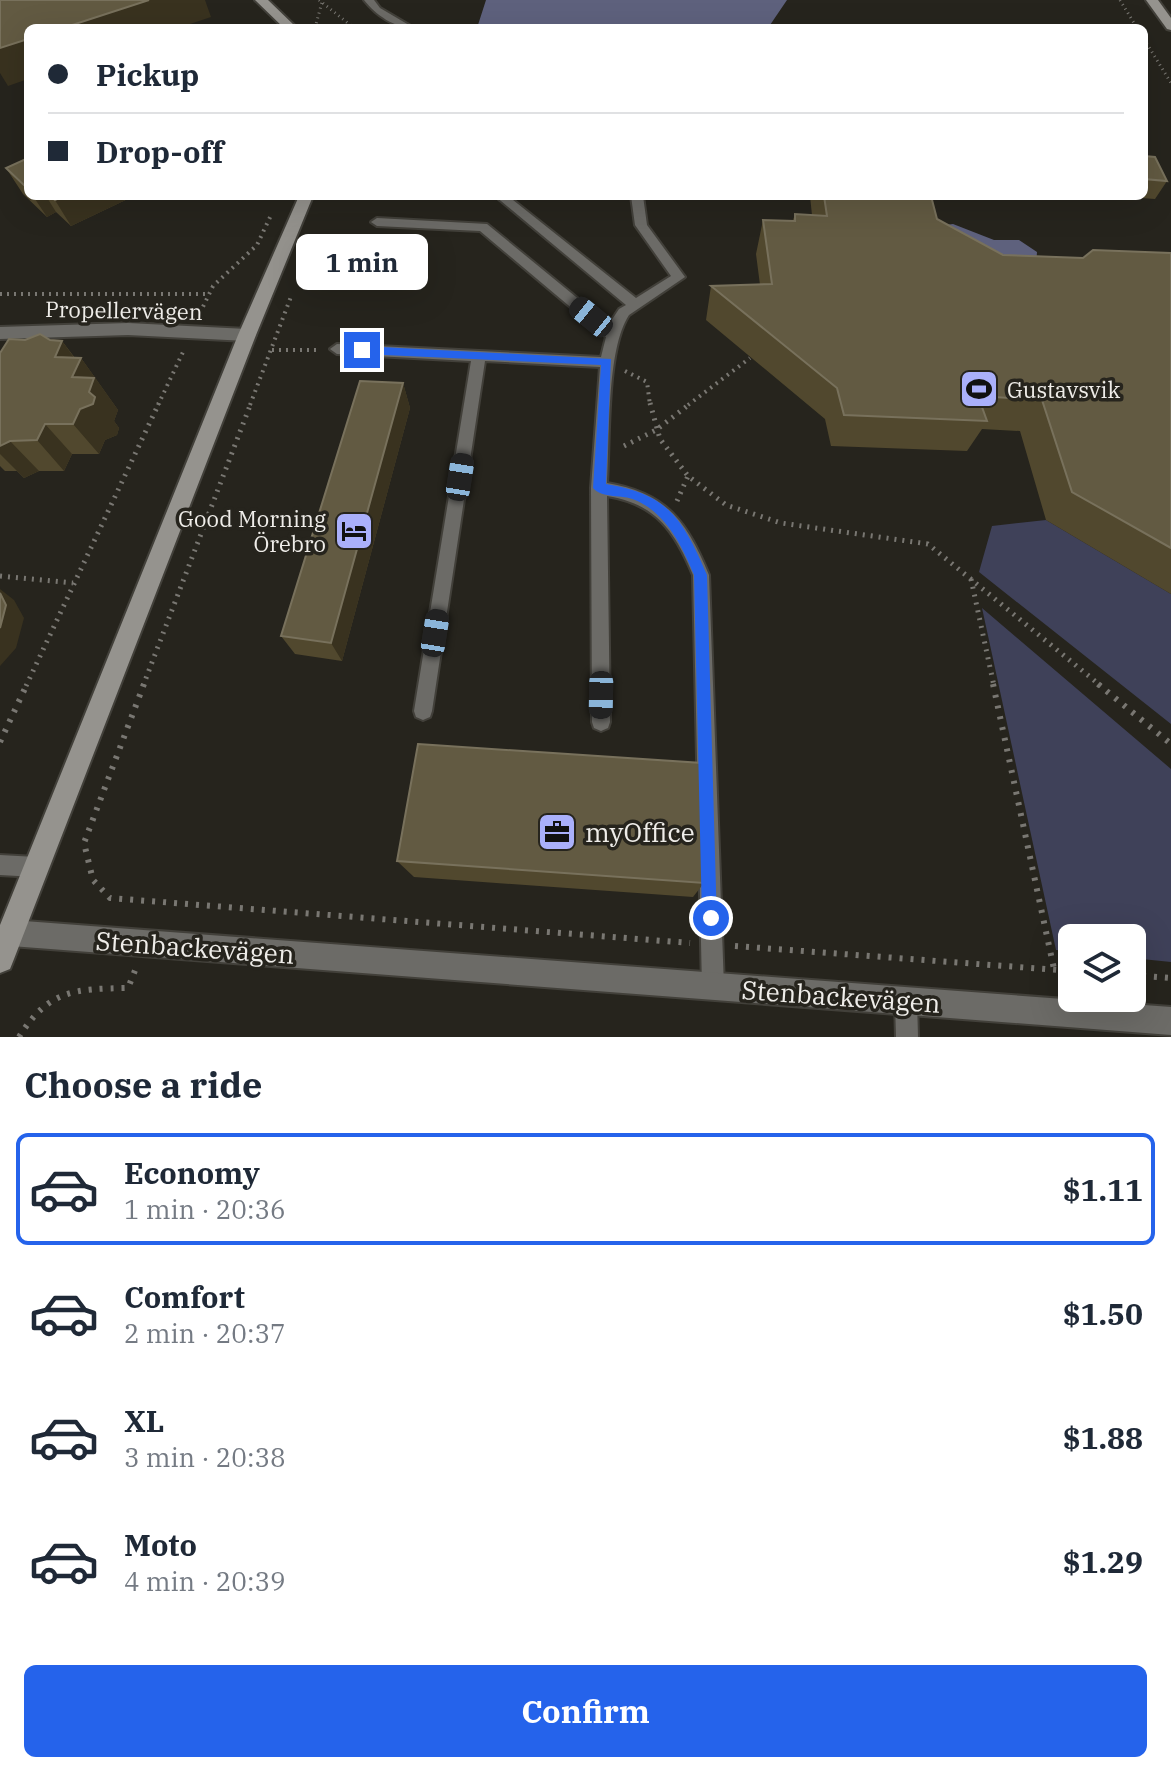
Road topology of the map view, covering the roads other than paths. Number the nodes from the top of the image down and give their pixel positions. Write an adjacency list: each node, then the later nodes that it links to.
1 (261, 0): 4 (street)
2 (369, 0): 5 (lane)
3 (1152, 0): 6 (street)
4 (287, 24)
5 (402, 24)
6 (1171, 26)
7 (304, 200): 13 (street)
8 (506, 200): 11 (lane)
9 (638, 200): 11 (lane)
10 (377, 222): 14 (lane)
11 (635, 305): 14 (lane)
12 (0, 333): 13 (street, Propellervägen)
13 (247, 335): 22 (street)
14 (613, 335): 17 (lane)
15 (337, 349): 16 (lane)
16 (479, 356): 17 (lane); 19 (lane)
17 (607, 362): 18 (lane)
18 (599, 488): 20 (lane); 25 (lane)
19 (423, 711)
20 (601, 722)
21 (0, 865): 22 (lane)
22 (36, 867): 23 (street)
23 (11, 933): 24 (street); 25 (street, Stenbackevägen)
24 (0, 959)
25 (713, 987): 26 (street, Stenbackevägen)
26 (906, 1001): 27 (street, Stenbackevägen); 28 (lane)
27 (1171, 1021)
28 (907, 1037)

